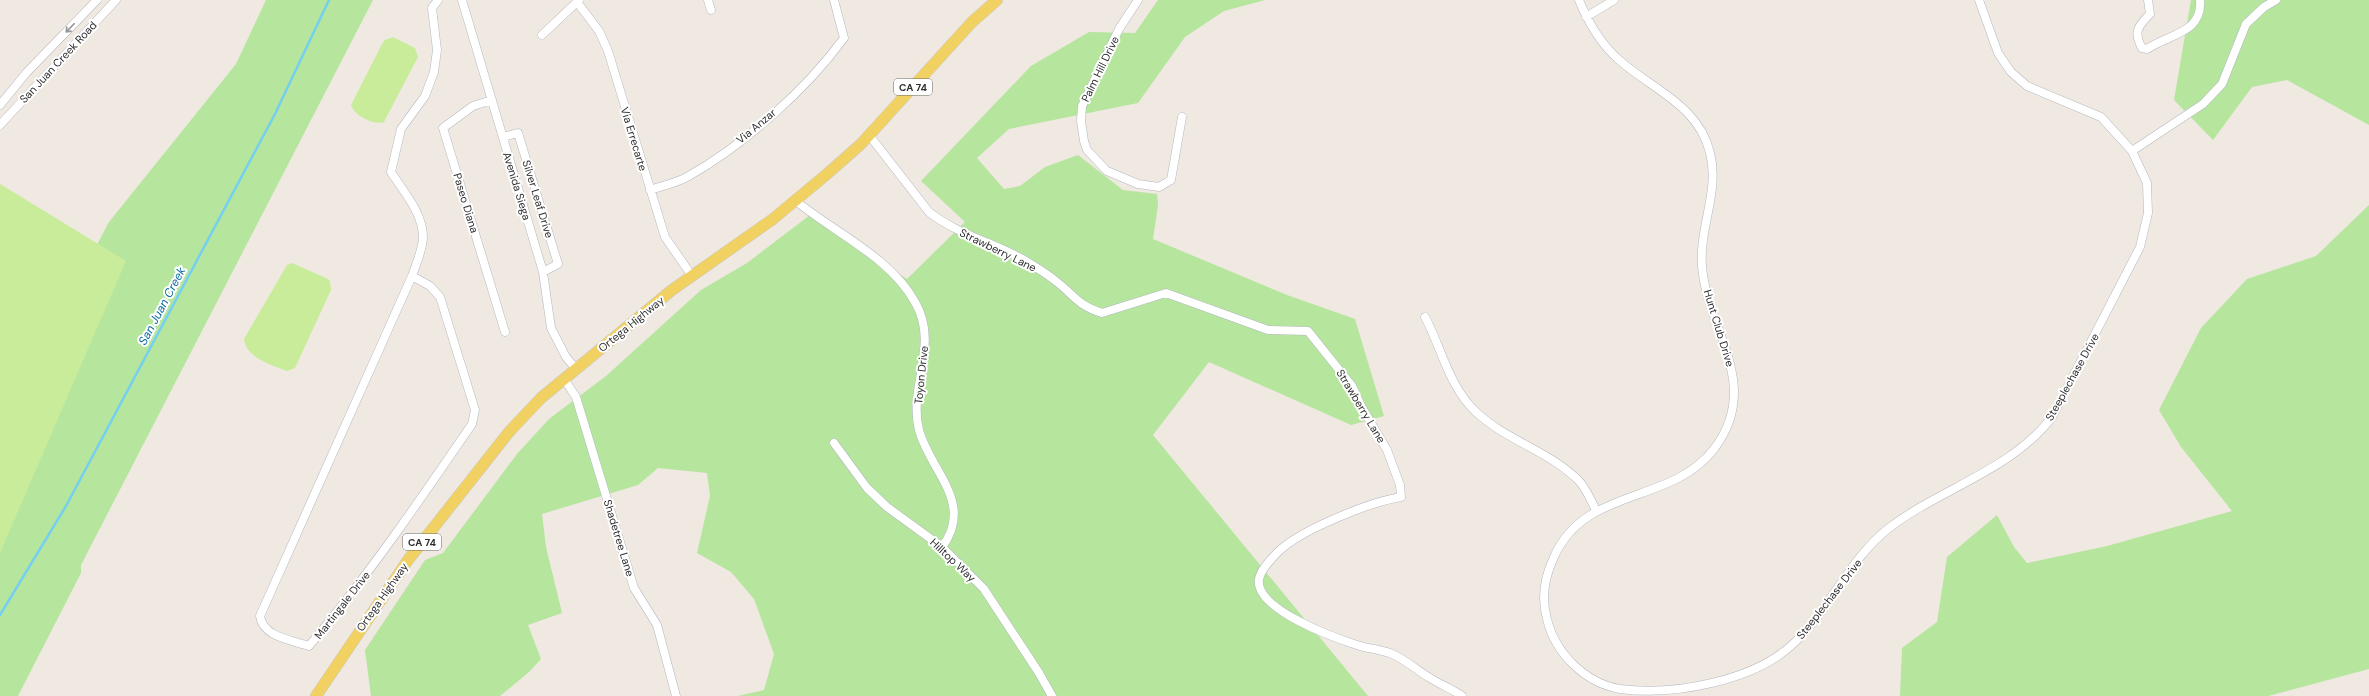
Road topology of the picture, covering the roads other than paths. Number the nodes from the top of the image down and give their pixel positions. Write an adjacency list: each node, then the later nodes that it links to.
1 (97, 0): 20 (street, San Juan Creek Road, one-way to 20)
2 (116, 0): 22 (street, San Juan Creek Road)
3 (438, 0): 29 (street, Martingale Drive)
4 (462, 0): 19 (street, Avenida Siega)
5 (708, 0): 16 (street)
6 (834, 0): 26 (street, Via Anzar)
7 (997, 0): 23 (main road, Ortega Highway / CA 74)
8 (1138, 0): 21 (street, Palm Hill Drive)
9 (1579, 0): 17 (street, Hunt Club Drive)
10 (1614, 0): 17 (street)
11 (1979, 0): 25 (street, Steeplechase Drive)
12 (2148, 0): 13 (street)
13 (2200, 0)
14 (2276, 0): 25 (street)
15 (578, 1): 18 (street); 26 (street, Via Errecarte)
16 (711, 10)
17 (1586, 17): 36 (street, Hunt Club Drive)
18 (542, 35)
19 (492, 100): 24 (street, Avenida Siega); 32 (street, Paseo Diana)
20 (0, 105)
21 (1182, 117)
22 (0, 125)
23 (869, 135): 27 (main road, Ortega Highway / CA 74); 42 (street, Strawberry Lane)
24 (503, 137): 28 (street, Avenida Siega); 28 (street, Silver Leaf Drive)
25 (2132, 151): 38 (street, Steeplechase Drive)
26 (650, 190): 30 (street, Via Errecarte)
27 (796, 201): 30 (main road, Ortega Highway / CA 74); 37 (street, Toyon Drive)
28 (543, 272): 33 (street, Avenida Siega)
29 (412, 276): 29 (street, Martingale Drive)
30 (692, 276): 33 (main road, Ortega Highway / CA 74)
31 (1425, 317): 36 (street)
32 (506, 332)
33 (576, 368): 34 (main road, Ortega Highway / CA 74)
34 (564, 379): 39 (main road, Ortega Highway / CA 74); 40 (street, Shadetree Lane)
35 (834, 443): 37 (street, Hilltop Way)
36 (1596, 510): 38 (street, Hunt Club Drive)
37 (942, 547): 41 (street, Hilltop Way)
38 (1676, 693)
39 (316, 696)
40 (676, 696)
41 (1052, 696)
42 (1462, 696)

